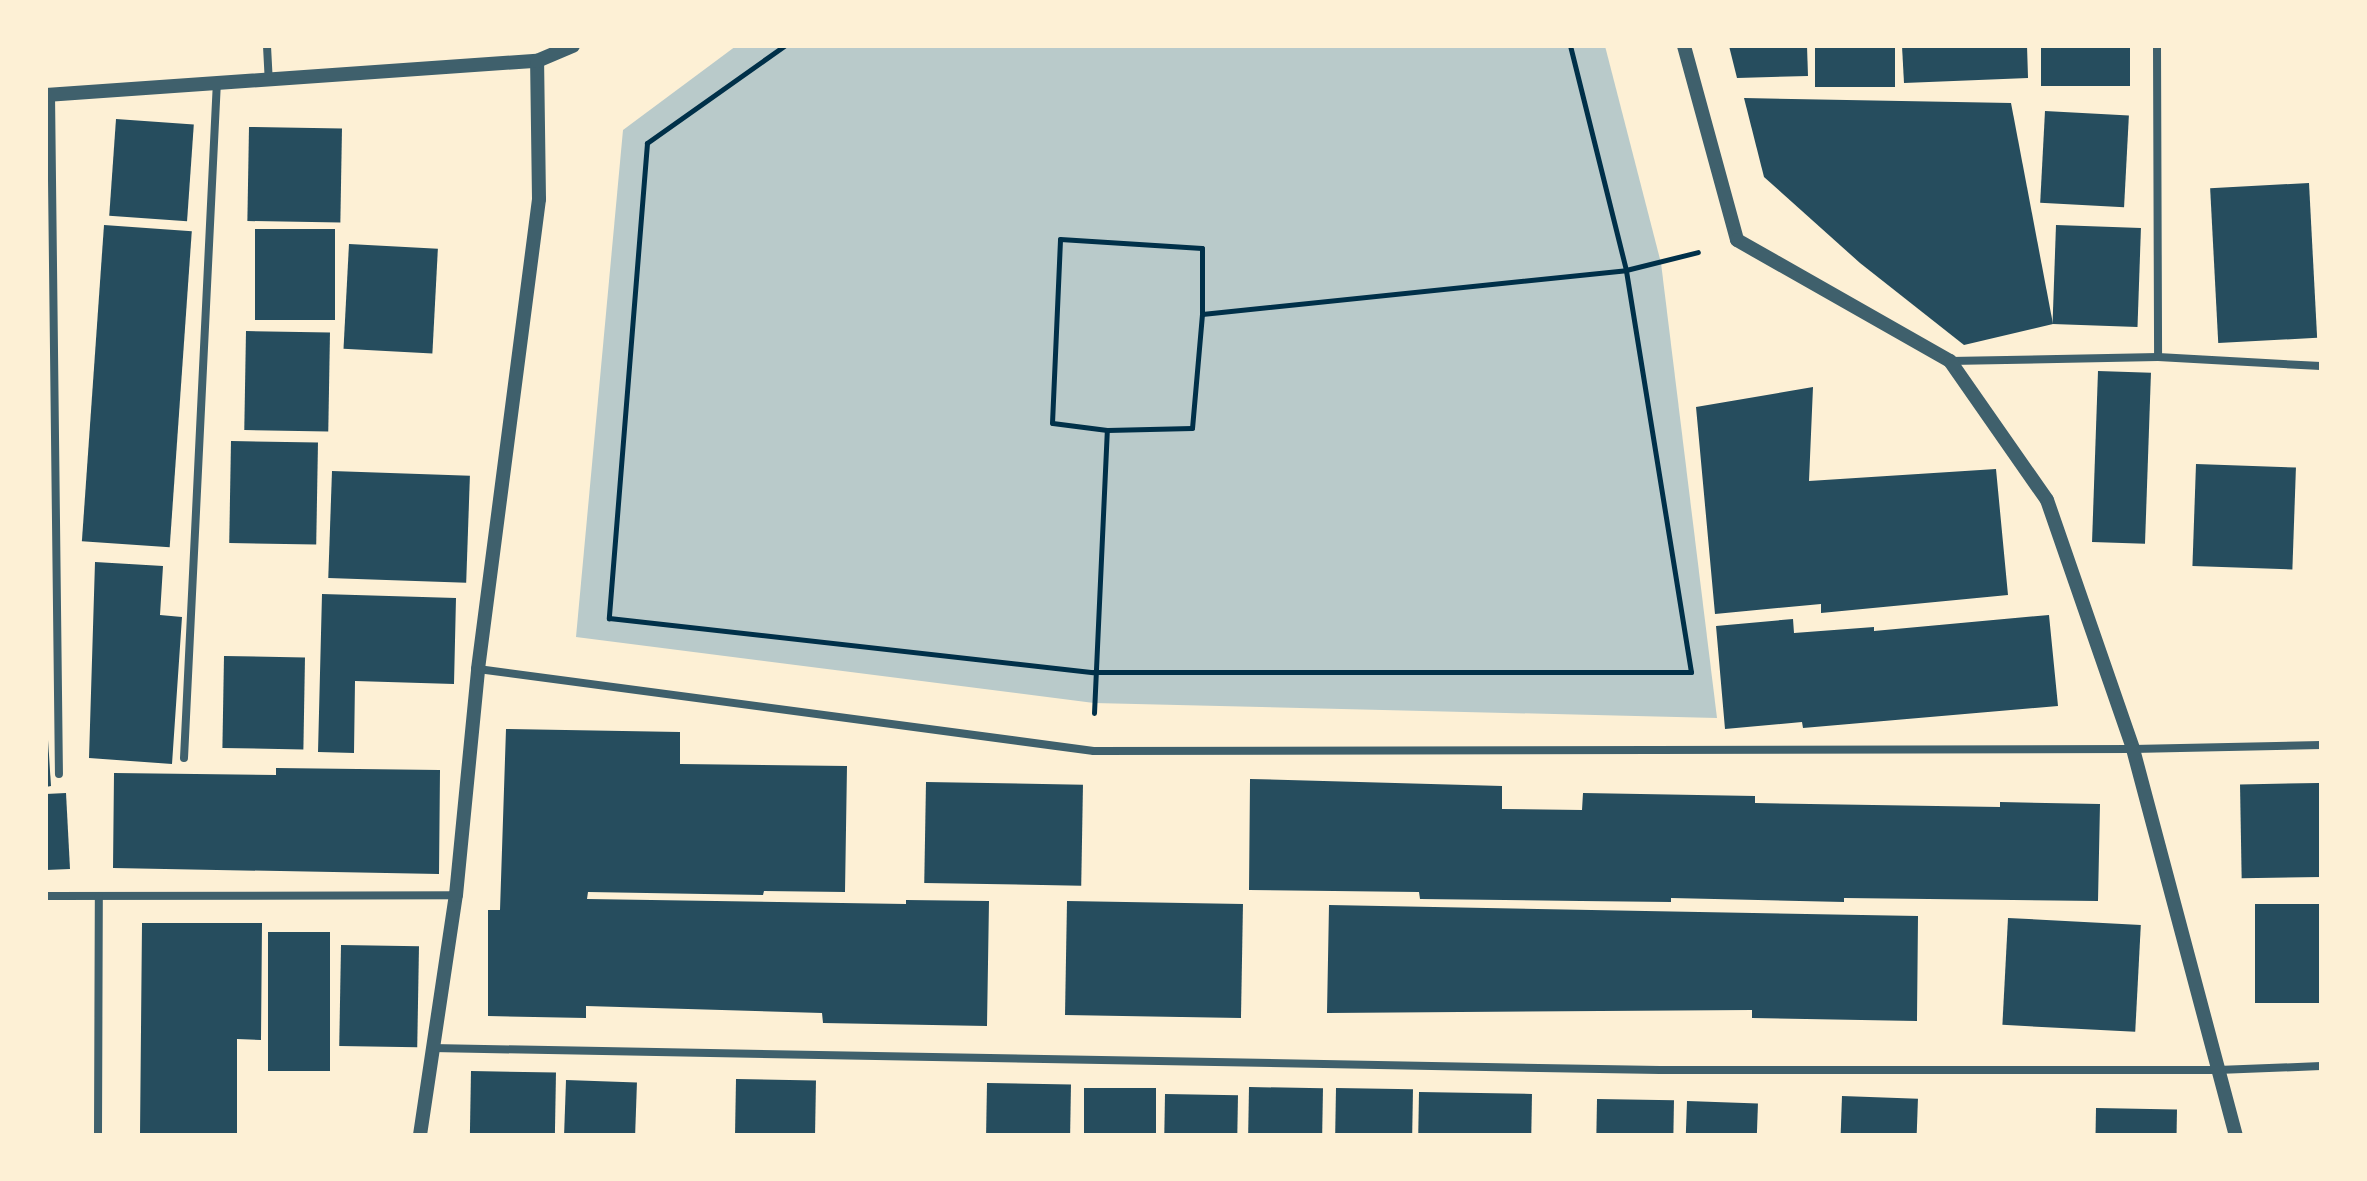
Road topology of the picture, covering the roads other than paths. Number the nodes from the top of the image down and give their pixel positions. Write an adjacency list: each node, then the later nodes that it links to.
1 (267, 46): 6 (street)
2 (573, 46): 5 (street)
3 (1684, 46): 10 (street)
4 (2157, 46): 9 (street)
5 (537, 54): 6 (street); 12 (street)
6 (269, 79): 7 (street)
7 (217, 81): 8 (street); 15 (street)
8 (49, 95): 16 (street)
9 (2158, 357): 10 (street); 11 (street)
10 (1950, 361): 14 (street)
11 (2321, 366)
12 (478, 669): 14 (street); 17 (street)
13 (2321, 745): 14 (street)
14 (2133, 749): 22 (street)
15 (184, 758)
16 (59, 774)
17 (456, 895): 19 (street); 20 (street)
18 (46, 896): 19 (street)
19 (99, 896): 23 (street)
20 (431, 1048): 22 (street); 24 (street)
21 (2321, 1066): 22 (street)
22 (2218, 1070): 25 (street)
23 (98, 1135)
24 (420, 1135)
25 (2236, 1135)

